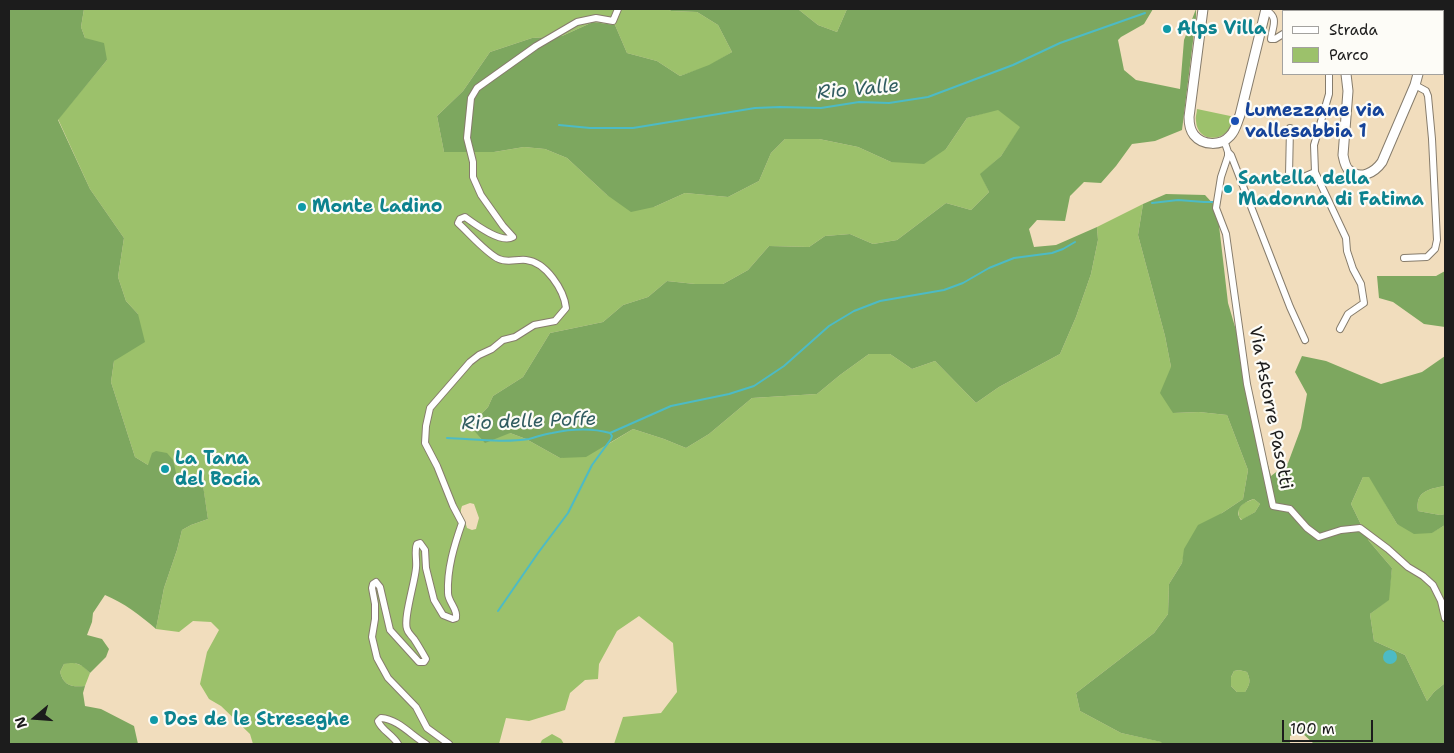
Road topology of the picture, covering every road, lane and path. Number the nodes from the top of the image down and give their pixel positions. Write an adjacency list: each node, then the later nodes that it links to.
1 (618, 9): 19 (street)
2 (1203, 9): 10 (main road)
3 (1266, 9): 4 (street); 10 (main road)
4 (1282, 35)
5 (1329, 75): 12 (street)
6 (1346, 75): 8 (main road)
7 (1418, 75): 8 (main road)
8 (1415, 85): 13 (street)
9 (1290, 128): 12 (street)
10 (1224, 140): 11 (street)
11 (1228, 152): 15 (street); 16 (street, Via Astorre Pasotti)
12 (1315, 172): 14 (street)
13 (1404, 258)
14 (1340, 329)
15 (1305, 340)
16 (1445, 618)
17 (398, 744): 18 (street)
18 (426, 744)
19 (449, 744)

